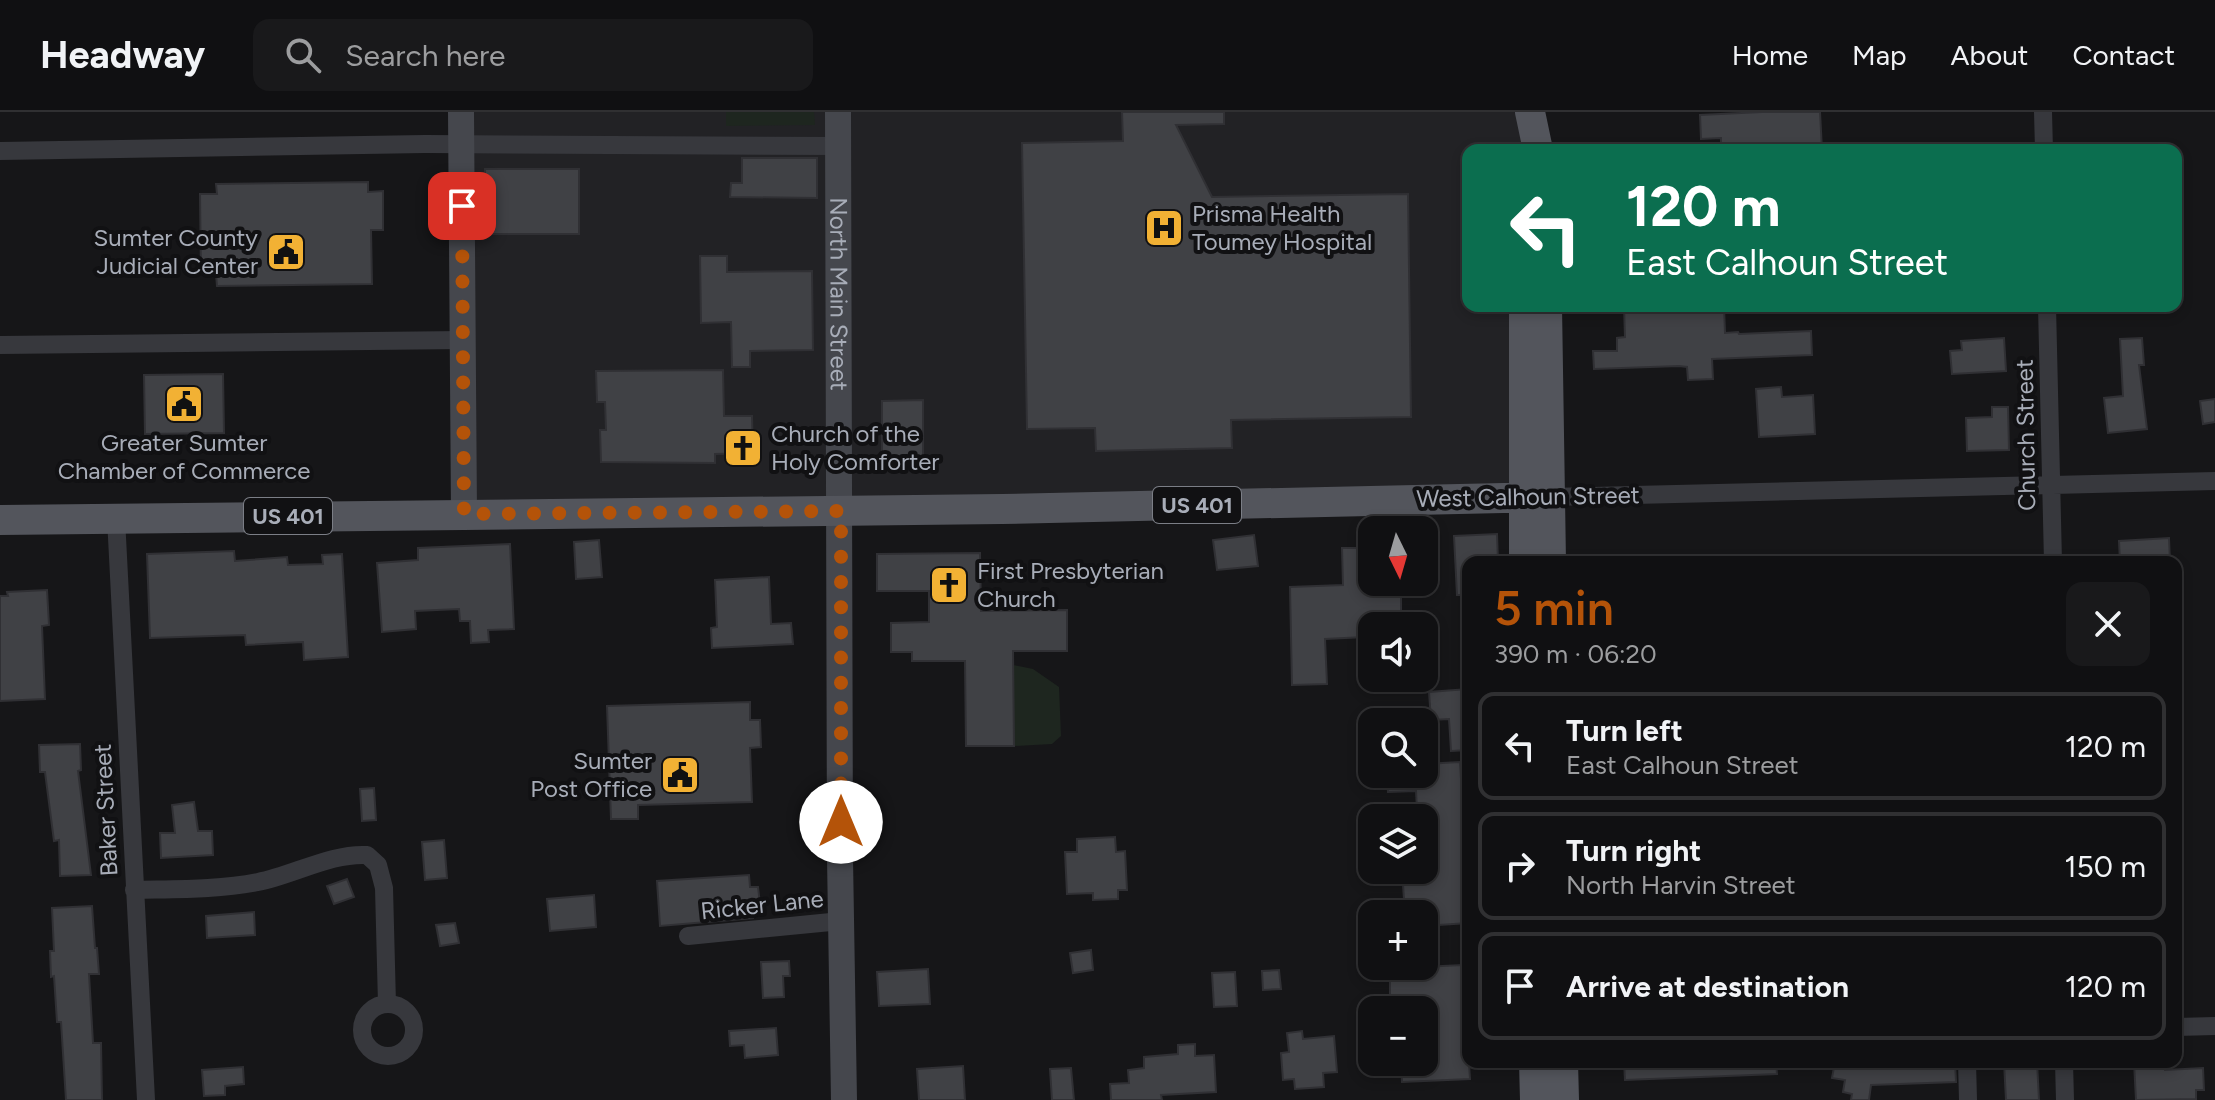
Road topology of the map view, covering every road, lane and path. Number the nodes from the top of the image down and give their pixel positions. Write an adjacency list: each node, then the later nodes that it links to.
1 (461, 112): 5 (main road)
2 (838, 112): 9 (main road, North Main Street)
3 (2043, 112): 8 (street)
4 (1530, 116): 6 (main road); 7 (main road)
5 (461, 144): 9 (street); 10 (street); 14 (main road)
6 (1522, 144)
7 (1537, 144)
8 (2044, 144)
9 (838, 146): 19 (main road, North Main Street)
10 (0, 151)
11 (1524, 312): 18 (main road)
12 (1547, 312): 18 (main road)
13 (2047, 312): 17 (street, Church Street)
14 (463, 340): 15 (street); 20 (main road)
15 (0, 345)
16 (2215, 481): 17 (street, West Calhoun Street)
17 (2051, 484): 18 (street, West Calhoun Street); 25 (street, Church Street)
18 (1537, 497): 19 (main road, West Calhoun Street / US 401); 23 (main road); 24 (main road)
19 (841, 511): 20 (main road, US 401); 27 (main road, North Main Street)
20 (464, 514): 21 (main road, US 401)
21 (116, 518): 22 (main road, US 401); 26 (street, Baker Street)
22 (0, 520)
23 (1525, 556)
24 (1550, 556)
25 (2053, 556)
26 (134, 890): 29 (street); 36 (street, Baker Street)
27 (841, 921): 28 (street, Ricker Lane); 37 (main road, North Main Street)
28 (688, 936)
29 (387, 1004)
30 (2215, 1026): 31 (street)
31 (2182, 1027)
32 (1534, 1068): 38 (main road)
33 (1563, 1068): 39 (main road)
34 (1967, 1068): 40 (street)
35 (2064, 1068): 41 (street)
36 (146, 1100)
37 (844, 1100)
38 (1535, 1100)
39 (1564, 1100)
40 (1968, 1100)
41 (2065, 1100)

